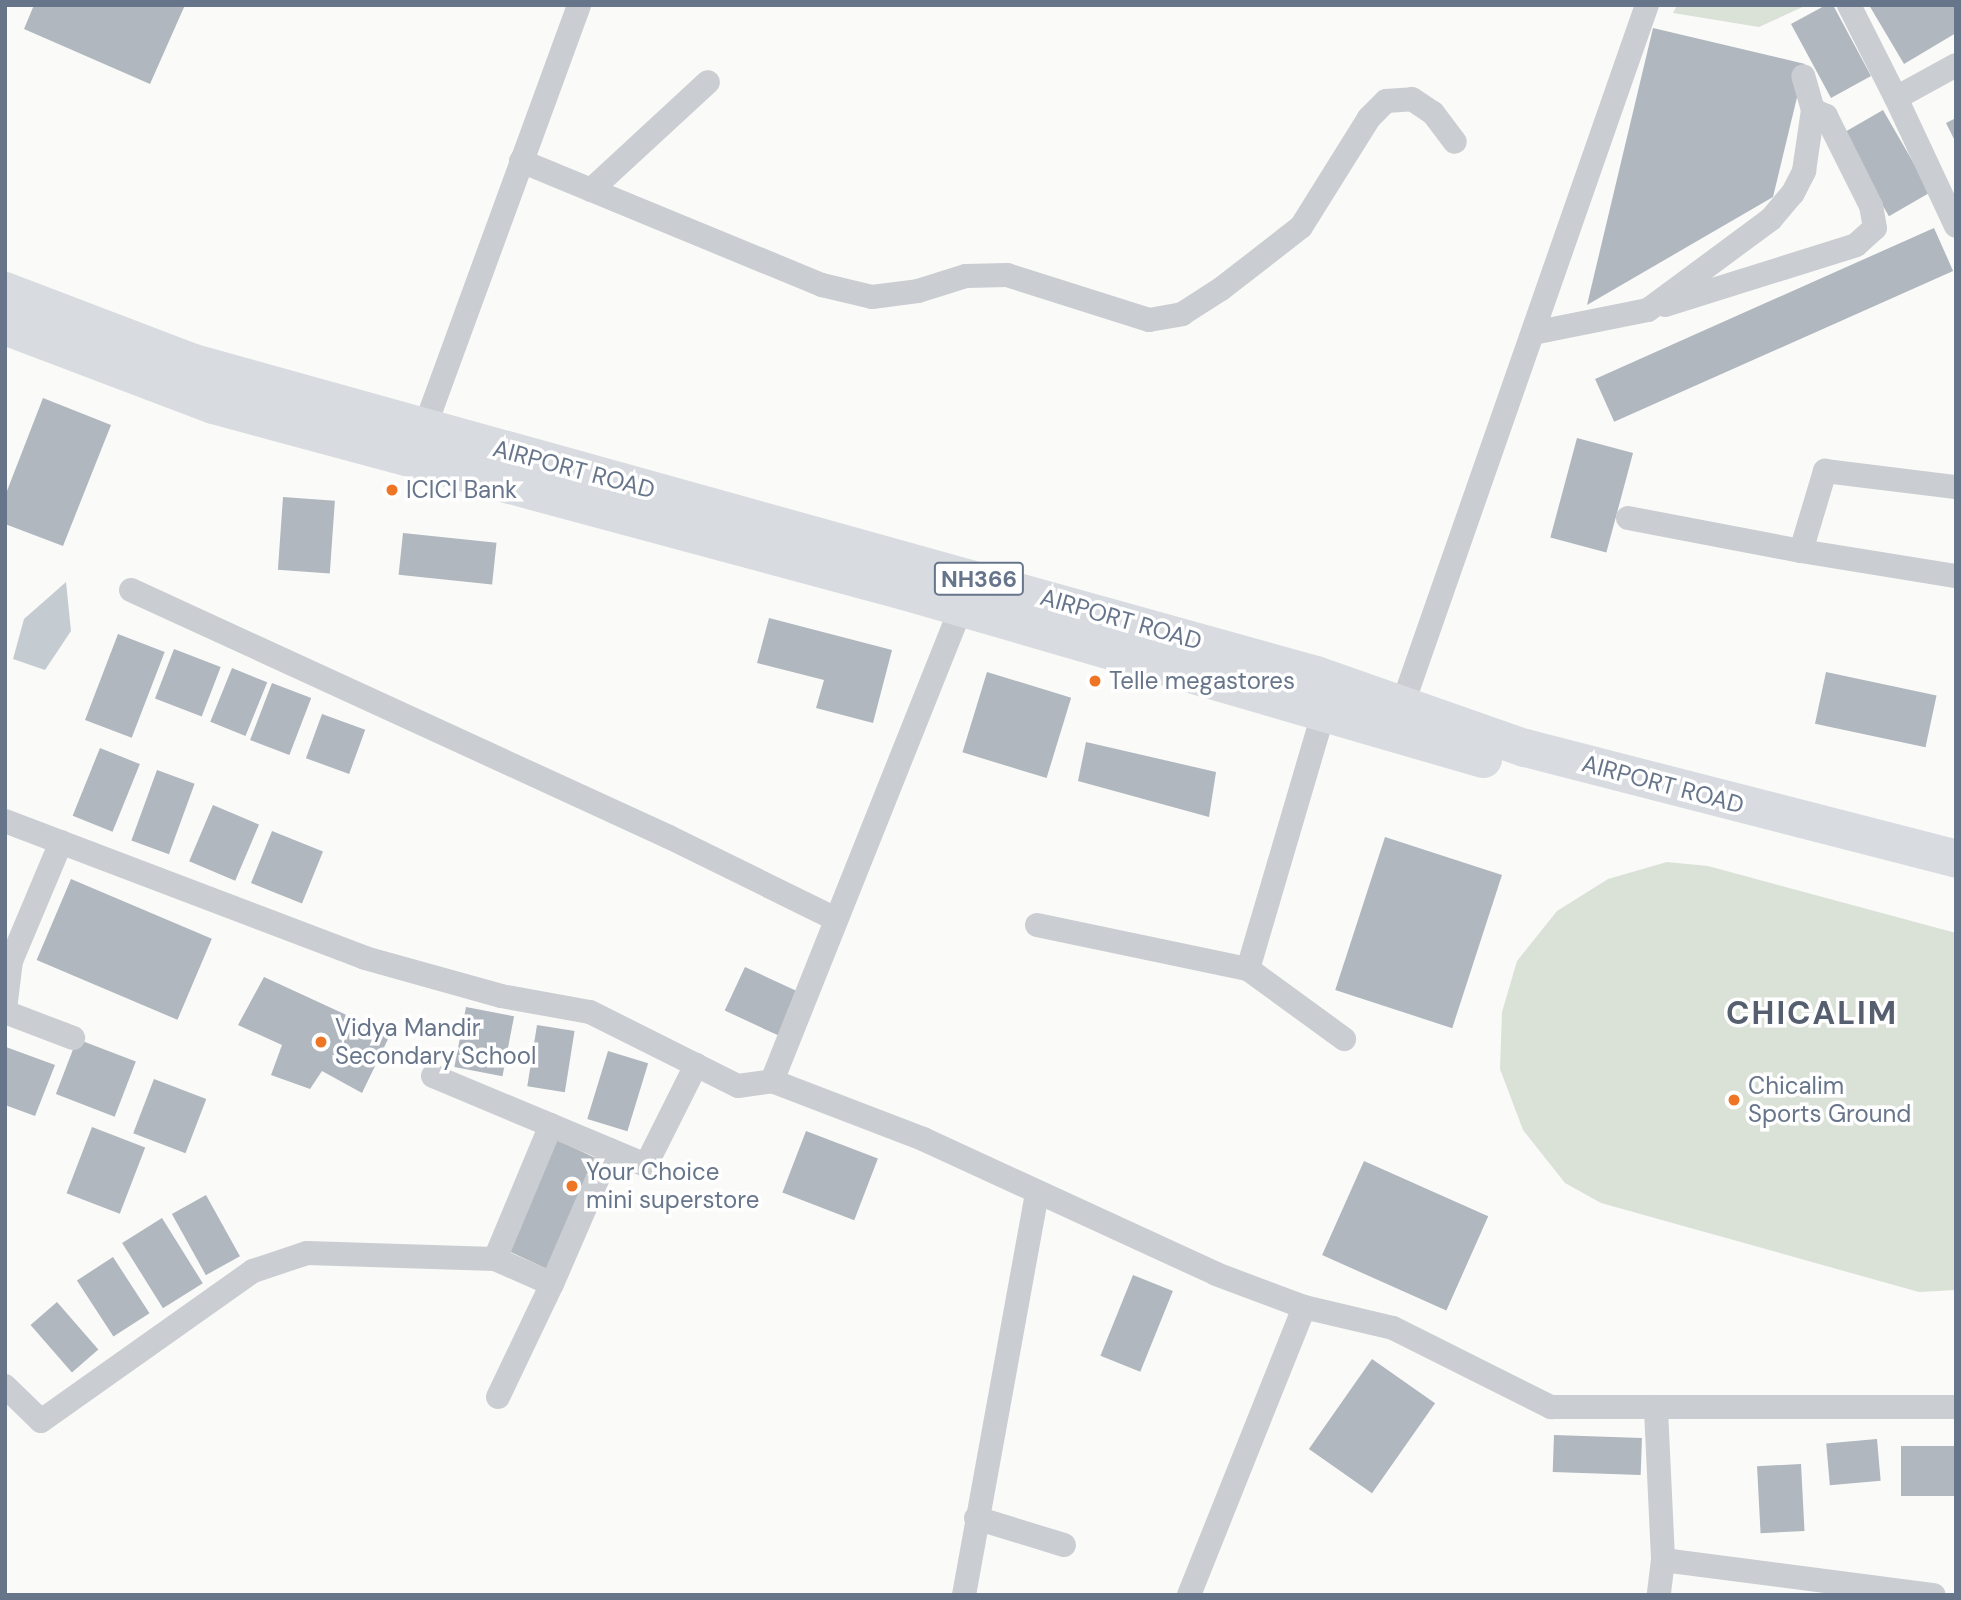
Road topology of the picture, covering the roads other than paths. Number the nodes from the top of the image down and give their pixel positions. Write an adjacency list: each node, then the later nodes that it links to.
1 (579, 5): 10 (street)
2 (1647, 5): 16 (street)
3 (1849, 5): 7 (street)
4 (1956, 65): 7 (street)
5 (1803, 76): 8 (street)
6 (708, 82): 11 (street)
7 (1896, 98): 12 (street)
8 (1813, 110): 14 (street); 14 (street)
9 (1455, 142): 11 (street)
10 (521, 161): 11 (street); 17 (street)
11 (591, 190)
12 (1954, 218)
13 (5, 291): 17 (highway, AIRPORT ROAD / NH366)
14 (1648, 310): 16 (street)
15 (5, 326): 17 (highway, AIRPORT ROAD / NH366)
16 (1533, 333): 25 (street)
17 (418, 445): 23 (highway, AIRPORT ROAD / NH366); 24 (highway, AIRPORT ROAD / NH366)
18 (1955, 482): 20 (street)
19 (1628, 518): 20 (street)
20 (1801, 551): 21 (street)
21 (1956, 576)
22 (131, 590): 30 (street)
23 (961, 608): 24 (highway, AIRPORT ROAD / NH366); 30 (street)
24 (1328, 696): 25 (highway, AIRPORT ROAD / NH366); 29 (highway, AIRPORT ROAD / NH366); 32 (street)
25 (1402, 706): 28 (highway, AIRPORT ROAD / NH366)
26 (5, 821): 27 (street)
27 (61, 842): 33 (street); 36 (street)
28 (1956, 859)
29 (1956, 881)
30 (836, 919): 38 (street)
31 (1037, 925): 32 (street)
32 (1248, 969): 35 (street)
33 (5, 1010): 34 (street)
34 (73, 1038)
35 (1344, 1039)
36 (696, 1065): 38 (street); 40 (street)
37 (433, 1076): 39 (street)
38 (772, 1081): 41 (street)
39 (551, 1125): 40 (street); 42 (street)
40 (610, 1150): 43 (street)
41 (1037, 1193): 44 (street); 49 (street)
42 (495, 1259): 43 (street); 45 (street)
43 (552, 1284): 46 (street)
44 (1304, 1307): 48 (street); 53 (street)
45 (5, 1386)
46 (498, 1397)
47 (1956, 1407): 48 (street)
48 (1656, 1410): 51 (street)
49 (976, 1518): 50 (street); 52 (street)
50 (1064, 1545)
51 (1663, 1560): 54 (street); 55 (street)
52 (964, 1595)
53 (1189, 1595)
54 (1659, 1595)
55 (1934, 1595)

